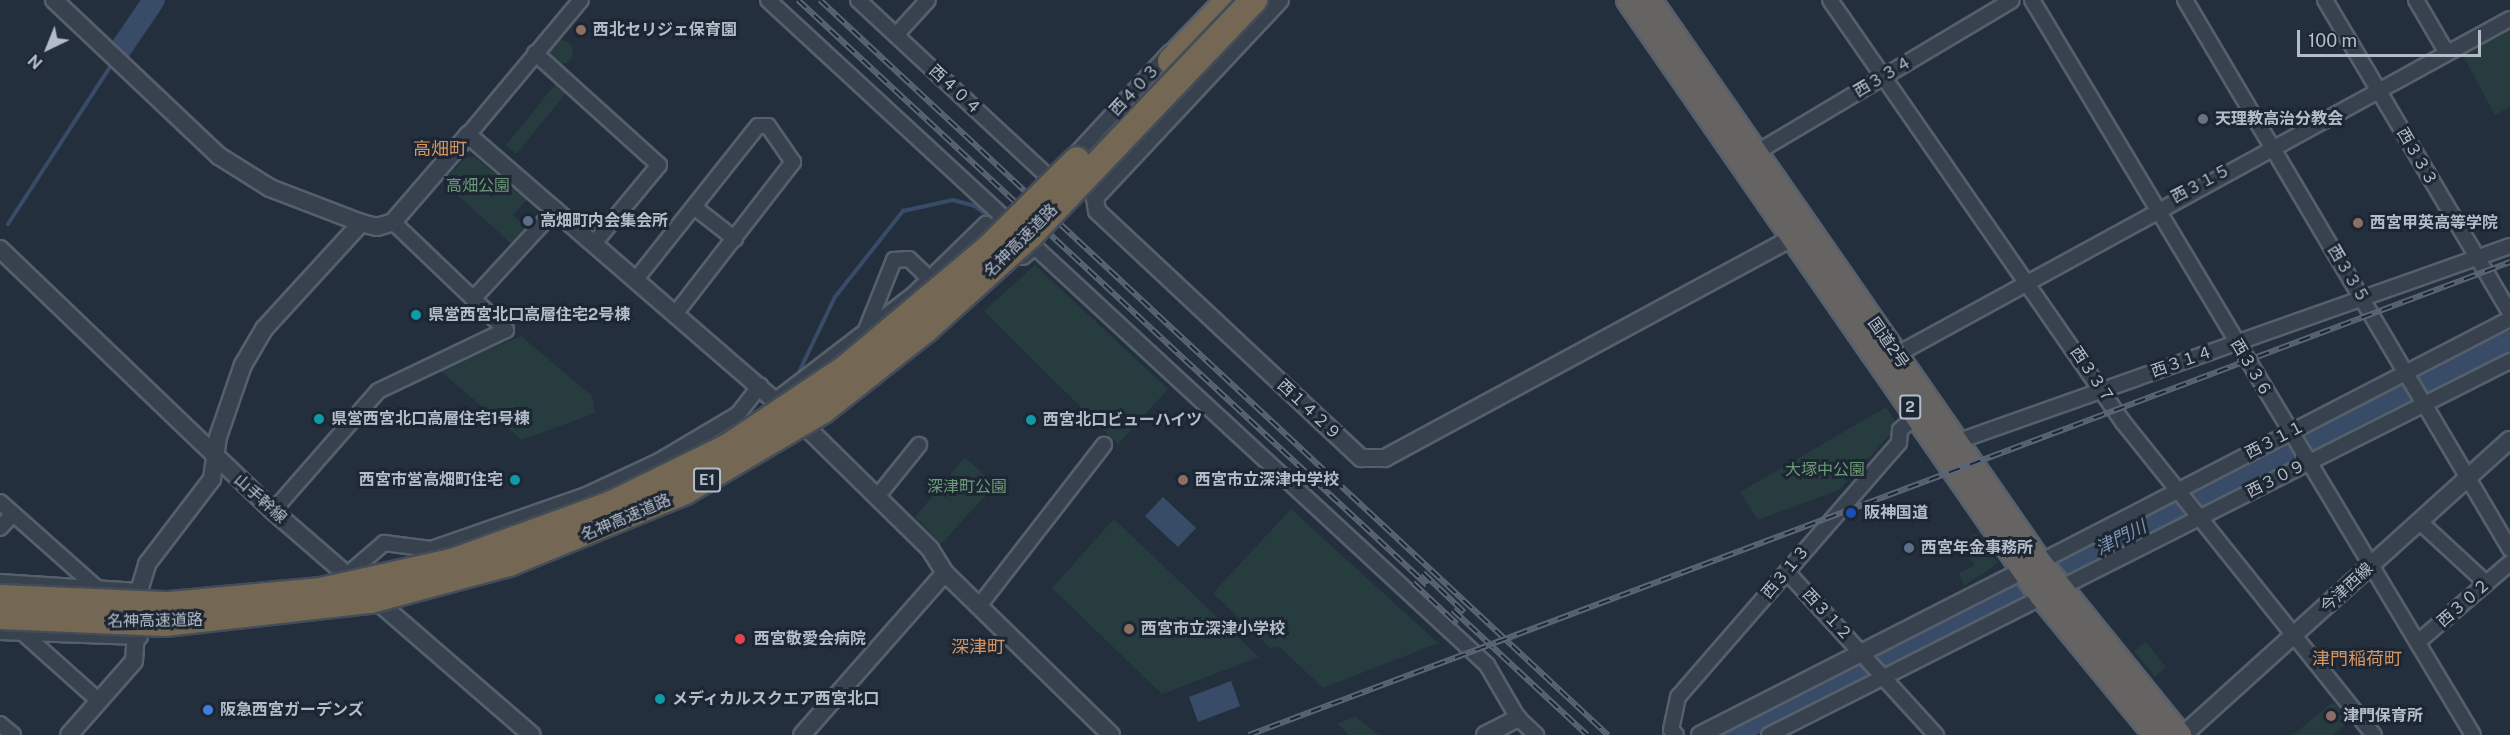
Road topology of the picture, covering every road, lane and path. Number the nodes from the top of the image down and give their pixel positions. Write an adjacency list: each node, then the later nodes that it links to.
1 (54, 0): 32 (street)
2 (581, 0): 21 (street)
3 (768, 0): 33 (street)
4 (858, 0): 19 (street, 西４０４)
5 (928, 0): 19 (street)
6 (1218, 0): 27 (street, 西４０３)
7 (1230, 0): 87 (highway, 名神高速道路 / E1, bridge)
8 (1254, 0): 89 (highway, 名神高速道路 / E1, bridge)
9 (1280, 0): 34 (street, 西１４２９)
10 (1628, 0): 34 (highway, 国道2号 / 2)
11 (1650, 0): 26 (highway, 国道2号 / 2)
12 (1830, 0): 22 (street, 西３３７)
13 (2012, 0): 22 (street, 西３３４)
14 (2032, 0): 29 (street, 西３３６)
15 (2185, 0): 25 (street, 西３３５)
16 (2325, 0): 23 (street, 西３３３)
17 (2416, 0): 20 (street)
18 (2510, 19): 20 (street, 西３１５)
19 (896, 35): 27 (street, 西４０４)
20 (2447, 52): 23 (street, 西３１５)
21 (535, 53): 24 (street); 36 (street)
22 (1884, 76): 26 (street, 西３３４); 43 (street, 西３３７)
23 (2378, 89): 25 (street, 西３１５); 40 (street, 西３３３)
24 (468, 135): 30 (street); 31 (street)
25 (2272, 146): 29 (street, 西３１５); 45 (street, 西３３５)
26 (1754, 154): 34 (highway, 国道2号 / 2)
27 (1052, 180)
28 (694, 207): 35 (street); 35 (street); 41 (street)
29 (2156, 208): 43 (street, 西３１５); 50 (street, 西３３６)
30 (556, 209): 36 (street); 44 (street)
31 (393, 222): 32 (street); 44 (street)
32 (361, 223): 65 (street)
33 (989, 227): 39 (street); 42 (street)
34 (1801, 234): 51 (highway, 国道2号 / 2); 58 (highway, 国道2号 / 2)
35 (735, 238): 46 (street)
36 (595, 242): 41 (street)
37 (2510, 246): 40 (street, 西３１４)
38 (0, 249): 65 (street, 山手幹線)
39 (1022, 258): 59 (street); 98 (street)
40 (2476, 258): 45 (street, 西３１４); 47 (street, 西３３３)
41 (637, 279): 46 (street)
42 (930, 279): 49 (street); 49 (street)
43 (2025, 280): 51 (street, 西３１５); 55 (street, 西３３７)
44 (473, 299): 71 (street)
45 (2363, 299): 50 (street, 西３１４); 53 (street, 西３３５)
46 (676, 313): 54 (street)
47 (2510, 313)
48 (2510, 319): 53 (street, 西３１１)
49 (864, 335): 56 (street)
50 (2236, 343): 55 (street, 西３１４); 60 (street, 西３３６)
51 (1896, 355): 62 (highway, 国道2号 / 2)
52 (2510, 361): 57 (street, 西３０９)
53 (2406, 376): 57 (street, 西３３５); 60 (street, 西３１１)
54 (760, 386): 56 (street); 81 (street)
55 (2103, 388): 62 (street, 西３１４); 68 (street, 西３３７)
56 (776, 400): 59 (street)
57 (2425, 405): 66 (street, 西３０９); 67 (street, 西３３５)
58 (1916, 416): 79 (street, 西３１３); 82 (highway, 国道2号 / 2)
59 (809, 430): 69 (street)
60 (2290, 433): 66 (street, 西３３６); 68 (street, 西３１１)
61 (2510, 440): 67 (street, 今津西線)
62 (1956, 442): 82 (highway, 国道2号 / 2)
63 (919, 445): 69 (street)
64 (1104, 445): 88 (street)
65 (216, 458): 71 (street, 山手幹線); 86 (street)
66 (2309, 462): 73 (street, 西３０９); 78 (street, 西３３６)
67 (2469, 479): 74 (street, 今津西線); 76 (street, 西３３５)
68 (2181, 492): 73 (street, 西３３７); 82 (street, 西３１１)
69 (877, 497): 80 (street)
70 (0, 502): 72 (street)
71 (273, 512): 81 (street, 山手幹線)
72 (13, 514): 75 (street); 85 (street)
73 (2198, 515): 82 (street, 西３０９); 92 (street, 西３３７)
74 (2420, 522): 78 (street, 今津西線); 84 (street)
75 (0, 528)
76 (2510, 549)
77 (2510, 563): 84 (street, 西３０２)
78 (2372, 564): 92 (street, 今津西線); 94 (street, 西３３６)
79 (1787, 572): 95 (street, 西３１２); 107 (street, 西３１３)
80 (945, 573): 88 (street); 103 (street)
81 (348, 574): 102 (street, 山手幹線)
82 (2041, 579): 95 (street); 96 (street); 111 (highway, 国道2号 / 2); 112 (highway, 国道2号 / 2)
83 (0, 582): 85 (street)
84 (2486, 583): 94 (street, 西３０２)
85 (99, 590): 86 (street)
86 (139, 591): 93 (street)
87 (0, 598)
88 (979, 606): 104 (street)
89 (0, 616)
90 (0, 632): 91 (street)
91 (24, 634): 93 (street); 97 (street)
92 (2293, 636): 112 (street, 今津西線); 113 (street, 西３３７)
93 (140, 637): 97 (street)
94 (2418, 642): 114 (street, 西３３６)
95 (1864, 655): 96 (street, 西３１２); 108 (street)
96 (1882, 675): 109 (street); 110 (street, 西３１２)
97 (99, 701): 101 (street)
98 (1518, 718): 105 (street); 106 (street)
99 (0, 724): 100 (street)
100 (13, 735)
101 (69, 735)
102 (532, 735)
103 (802, 735)
104 (1111, 735)
105 (1485, 735)
106 (1536, 735)
107 (1676, 735)
108 (1700, 735)
109 (1769, 735)
110 (1936, 735)
111 (2155, 735)
112 (2181, 735)
113 (2374, 735)
114 (2473, 735)

